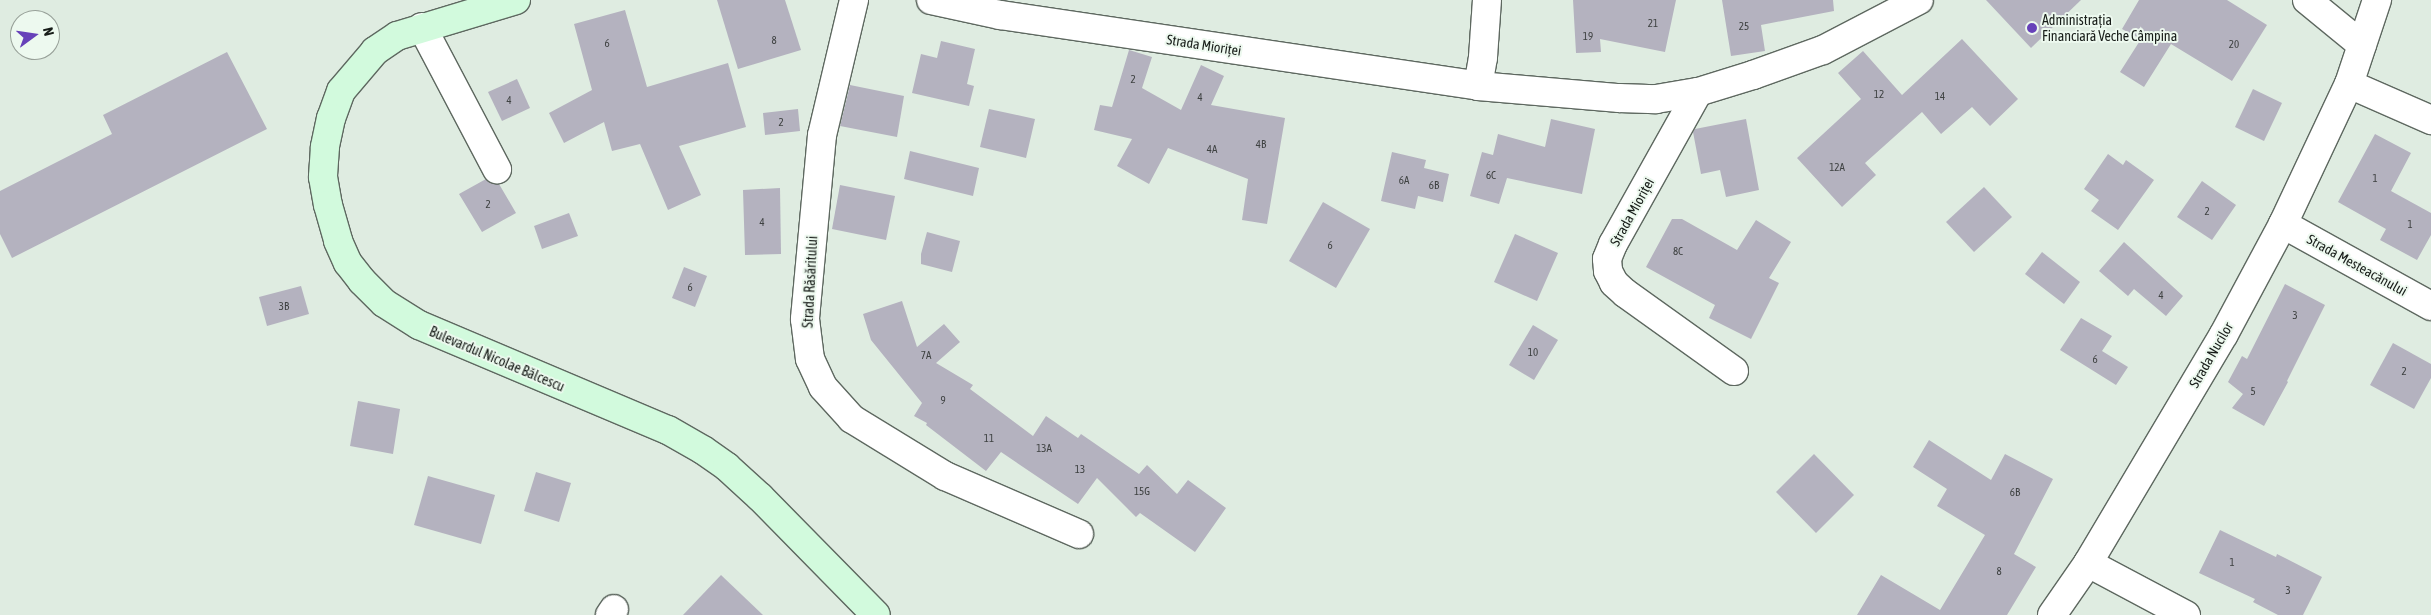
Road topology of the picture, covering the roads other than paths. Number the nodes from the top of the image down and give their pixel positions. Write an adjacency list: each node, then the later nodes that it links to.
1 (516, 0): 8 (street, Bulevardul Nicolae Bălcescu)
2 (854, 0): 18 (street, Strada Răsăritului)
3 (931, 0): 11 (street, Strada Mioriței)
4 (1487, 0): 11 (street)
5 (1919, 0): 12 (street, Strada Mioriței)
6 (2307, 0): 9 (street)
7 (2377, 0): 9 (street)
8 (422, 27): 14 (street); 20 (street, Bulevardul Nicolae Bălcescu)
9 (2362, 45): 10 (street)
10 (2349, 84): 13 (street); 15 (street, Strada Nucilor)
11 (1478, 86): 12 (street, Strada Mioriței)
12 (1698, 92): 17 (street, Strada Mioriței)
13 (2431, 120)
14 (496, 169)
15 (2283, 224): 16 (street, Strada Mesteacănului); 19 (street, Strada Nucilor)
16 (2431, 306)
17 (1734, 370)
18 (1079, 534)
19 (2088, 562): 21 (street, Strada Nucilor); 22 (street)
20 (876, 615)
21 (2052, 615)
22 (2186, 615)

